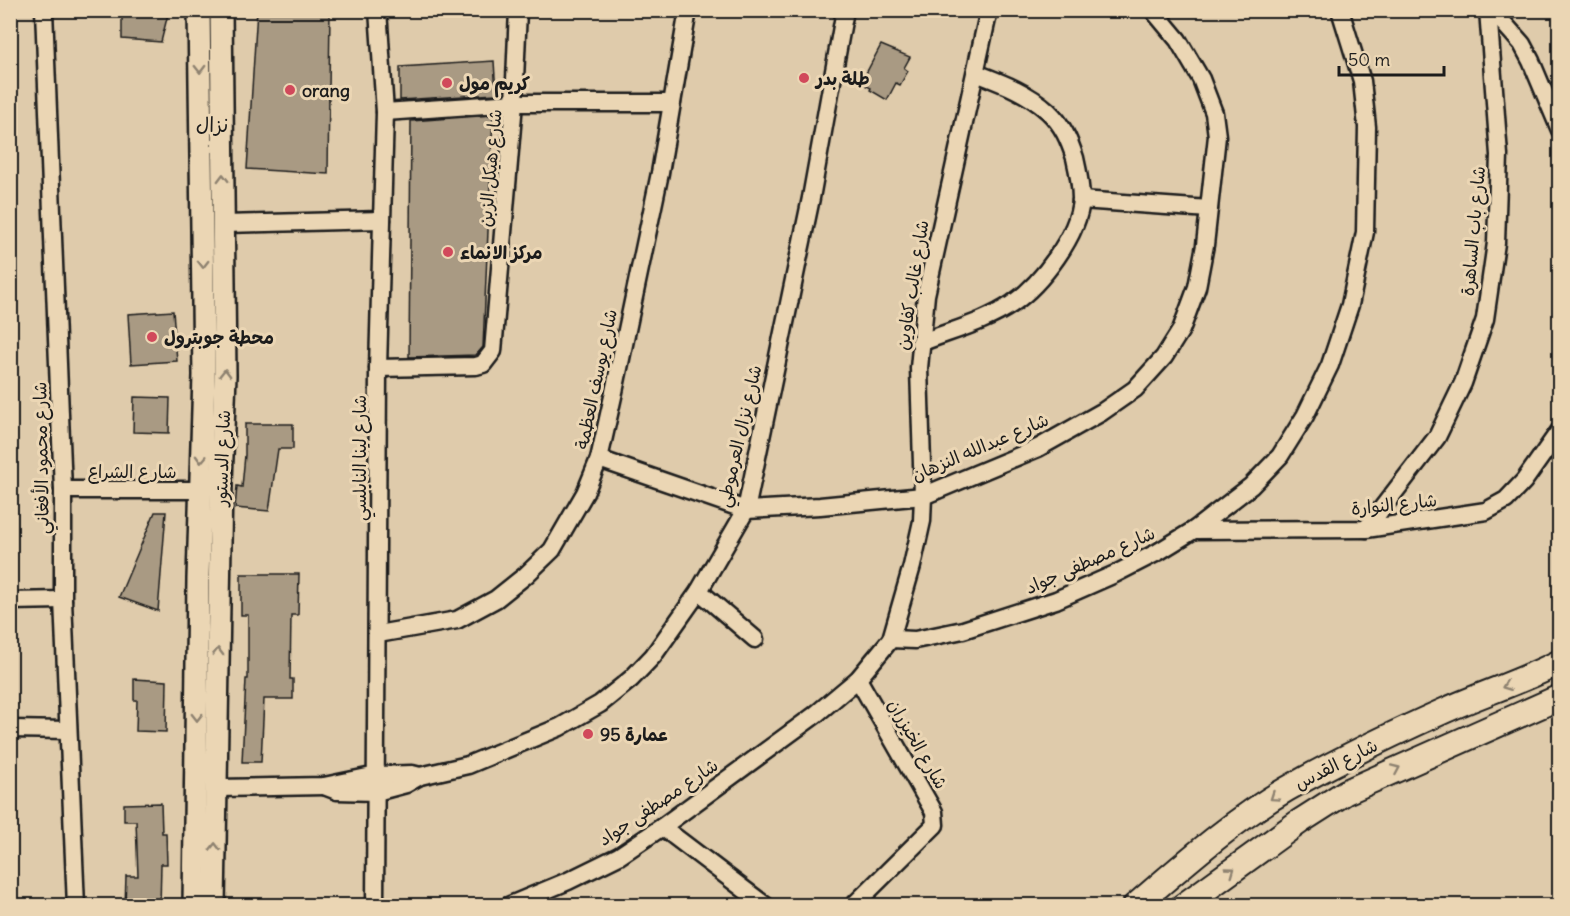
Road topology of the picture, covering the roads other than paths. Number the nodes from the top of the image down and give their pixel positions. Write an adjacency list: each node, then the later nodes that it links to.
1 (44, 10): 25 (street, شارع محمود الأفغاني)
2 (199, 10): 26 (main road, شارع الدستور, one-way to 26)
3 (221, 10): 20 (main road, شارع الدستور, one-way to 3)
4 (378, 10): 15 (street, شارع لينا النابلسي)
5 (518, 10): 13 (street, شارع هيكل الزبن)
6 (688, 10): 14 (street, شارع يوسف العظمة)
7 (845, 10): 28 (street, شارع نزال العرموطي)
8 (989, 10): 12 (street, شارع غالب كفاوين)
9 (1153, 10): 18 (street, شارع عبدالله النزهان)
10 (1340, 10): 30 (street, شارع مصطفى جواد)
11 (1490, 10): 16 (street); 29 (street, شارع باب الساهرة)
12 (976, 73): 17 (street); 21 (street, شارع غالب كفاوين)
13 (514, 103): 14 (street); 15 (street); 22 (street, شارع هيكل الزبن)
14 (672, 103): 24 (street, شارع يوسف العظمة)
15 (385, 112): 19 (street, شارع لينا النابلسي)
16 (1560, 130)
17 (1081, 200): 18 (street); 21 (street)
18 (1209, 209): 27 (street, شارع عبدالله النزهان)
19 (382, 220): 20 (street); 22 (street, شارع لينا النابلسي)
20 (224, 224): 49 (main road, شارع الدستور, one-way to 20)
21 (920, 343): 27 (street, شارع غالب كفاوين)
22 (378, 368): 34 (street, شارع لينا النابلسي)
23 (1560, 430): 29 (street, شارع النوارة)
24 (598, 459): 28 (street, شارع عبدالله النزهان); 34 (street, شارع يوسف العظمة)
25 (63, 490): 26 (street, شارع الشراع); 32 (street, شارع محمود الأفغاني)
26 (200, 490): 53 (main road, شارع الدستور, one-way to 53)
27 (923, 496): 28 (street, شارع عبدالله النزهان); 36 (street, شارع غالب كفاوين)
28 (746, 510): 31 (street, شارع نزال العرموطي)
29 (1366, 529): 30 (street, شارع النوارة)
30 (1194, 530): 36 (street, شارع مصطفى جواد)
31 (699, 591): 35 (street); 47 (street, شارع نزال العرموطي)
32 (63, 600): 33 (street); 43 (street, شارع محمود الأفغاني)
33 (10, 601)
34 (378, 634): 46 (street, شارع لينا النابلسي)
35 (755, 639)
36 (891, 639): 38 (street, شارع مصطفى جواد)
37 (1560, 662): 40 (highway, شارع القدس, one-way to 40)
38 (858, 679): 51 (street, شارع مصطفى جواد); 58 (street, شارع الخيزران)
39 (1560, 697): 44 (highway, شارع القدس)
40 (1447, 709): 41 (highway, شارع القدس); 44 (highway)
41 (1413, 726): 45 (highway); 59 (highway, شارع القدس, one-way to 59)
42 (10, 729): 43 (street)
43 (68, 730): 52 (street, شارع محمود الأفغاني)
44 (1463, 738): 45 (highway, شارع القدس)
45 (1430, 754): 60 (highway, شارع القدس, one-way to 45)
46 (377, 775): 47 (street, شارع نزال العرموطي); 48 (street, شارع نزال العرموطي); 50 (street, شارع لينا النابلسي)
47 (420, 776): 50 (street, شارع نزال العرموطي)
48 (324, 786): 49 (street, شارع نزال العرموطي); 50 (street, شارع نزال العرموطي)
49 (217, 788): 54 (main road, شارع الدستور, one-way to 49)
50 (376, 792): 55 (street, شارع لينا النابلسي)
51 (662, 826): 56 (street, شارع مصطفى جواد); 57 (street)
52 (76, 906)
53 (194, 906)
54 (214, 906)
55 (375, 906)
56 (508, 906)
57 (766, 906)
58 (853, 906)
59 (1135, 906)
60 (1183, 906)

